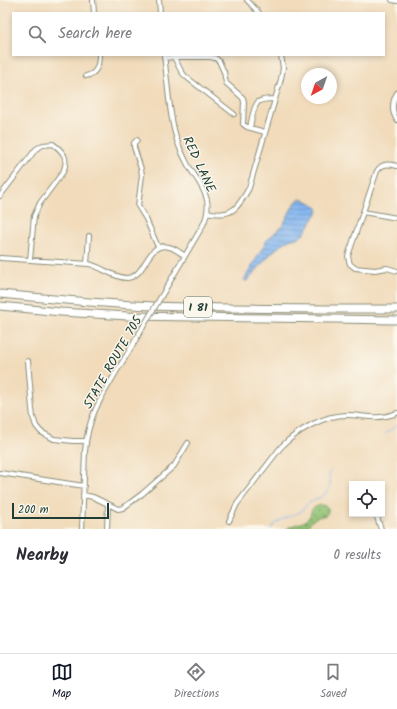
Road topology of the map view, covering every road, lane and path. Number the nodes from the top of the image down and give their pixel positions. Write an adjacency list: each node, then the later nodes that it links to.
1 (93, 0): 6 (street)
2 (159, 0): 7 (street)
3 (247, 0): 8 (street)
4 (392, 0): 5 (street)
5 (397, 1)
6 (94, 12)
7 (160, 12)
8 (258, 12)
9 (98, 56): 13 (street)
10 (164, 56): 12 (street); 23 (street, RED LANE)
11 (281, 56): 15 (street)
12 (174, 58): 16 (street); 18 (street)
13 (86, 76)
14 (397, 93): 17 (street)
15 (275, 99): 18 (street); 19 (street)
16 (234, 114)
17 (397, 120)
18 (250, 128): 19 (street)
19 (265, 132): 23 (street)
20 (136, 140): 27 (street)
21 (397, 166): 24 (street)
22 (0, 196): 30 (street)
23 (207, 212): 28 (street, RED LANE)
24 (363, 212): 25 (street); 32 (street)
25 (397, 218)
26 (89, 236): 31 (street)
27 (158, 248): 28 (street); 31 (street)
28 (185, 256): 34 (street, RED LANE)
29 (0, 258): 30 (street)
30 (30, 260): 31 (street)
31 (87, 264)
32 (397, 271)
33 (0, 294): 36 (highway, I 81)
34 (162, 295): 40 (street, STATE ROUTE 705, bridge)
35 (0, 306): 37 (highway, I 81)
36 (397, 309)
37 (397, 320)
38 (28, 361): 40 (street)
39 (397, 413): 47 (street)
40 (86, 441): 43 (street)
41 (188, 443): 45 (street)
42 (0, 473): 43 (street)
43 (84, 486): 44 (street)
44 (83, 495): 45 (street); 48 (street)
45 (108, 504): 49 (street)
46 (377, 517): 50 (street)
47 (229, 521)
48 (82, 529)
49 (107, 529)
50 (381, 529)

